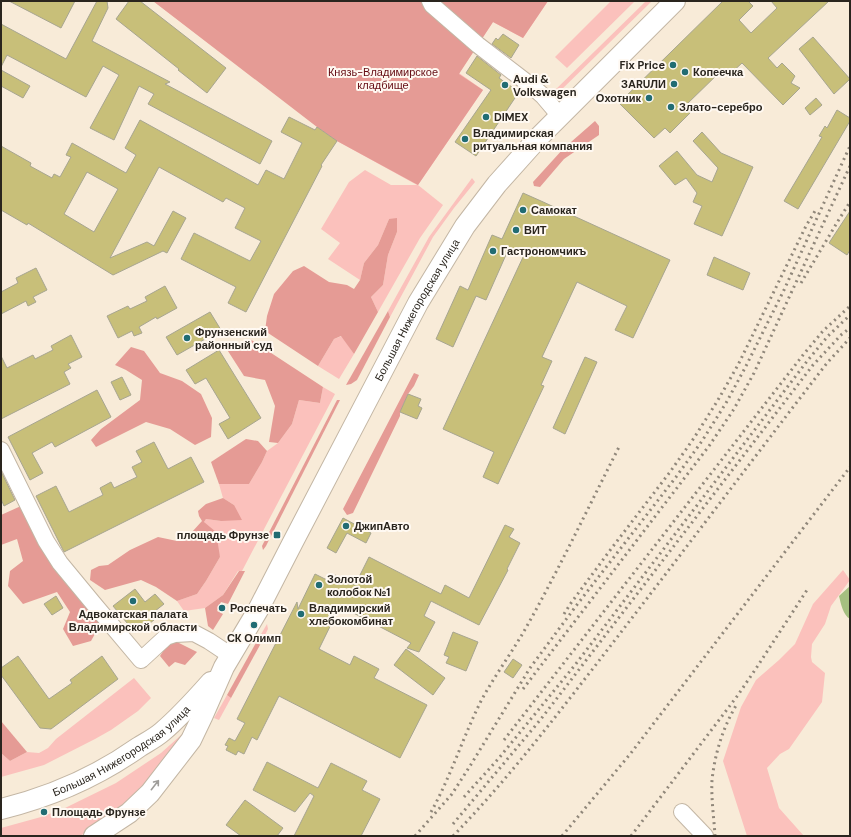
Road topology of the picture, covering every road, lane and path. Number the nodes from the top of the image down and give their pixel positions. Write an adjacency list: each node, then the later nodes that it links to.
1 (430, 1): 3 (lane)
2 (676, 1): 3 (main road, Большая Нижегородская улица)
3 (560, 116): 5 (main road, Большая Нижегородская улица)
4 (1, 450): 5 (lane)
5 (227, 661): 6 (main road, Большая Нижегородская улица); 8 (main road, Большая Нижегородская улица, one-way to 5)
6 (1, 809)
7 (682, 812): 11 (lane)
8 (129, 813): 9 (main road, Большая Нижегородская улица); 10 (main road)
9 (94, 836)
10 (107, 836)
11 (706, 836)

